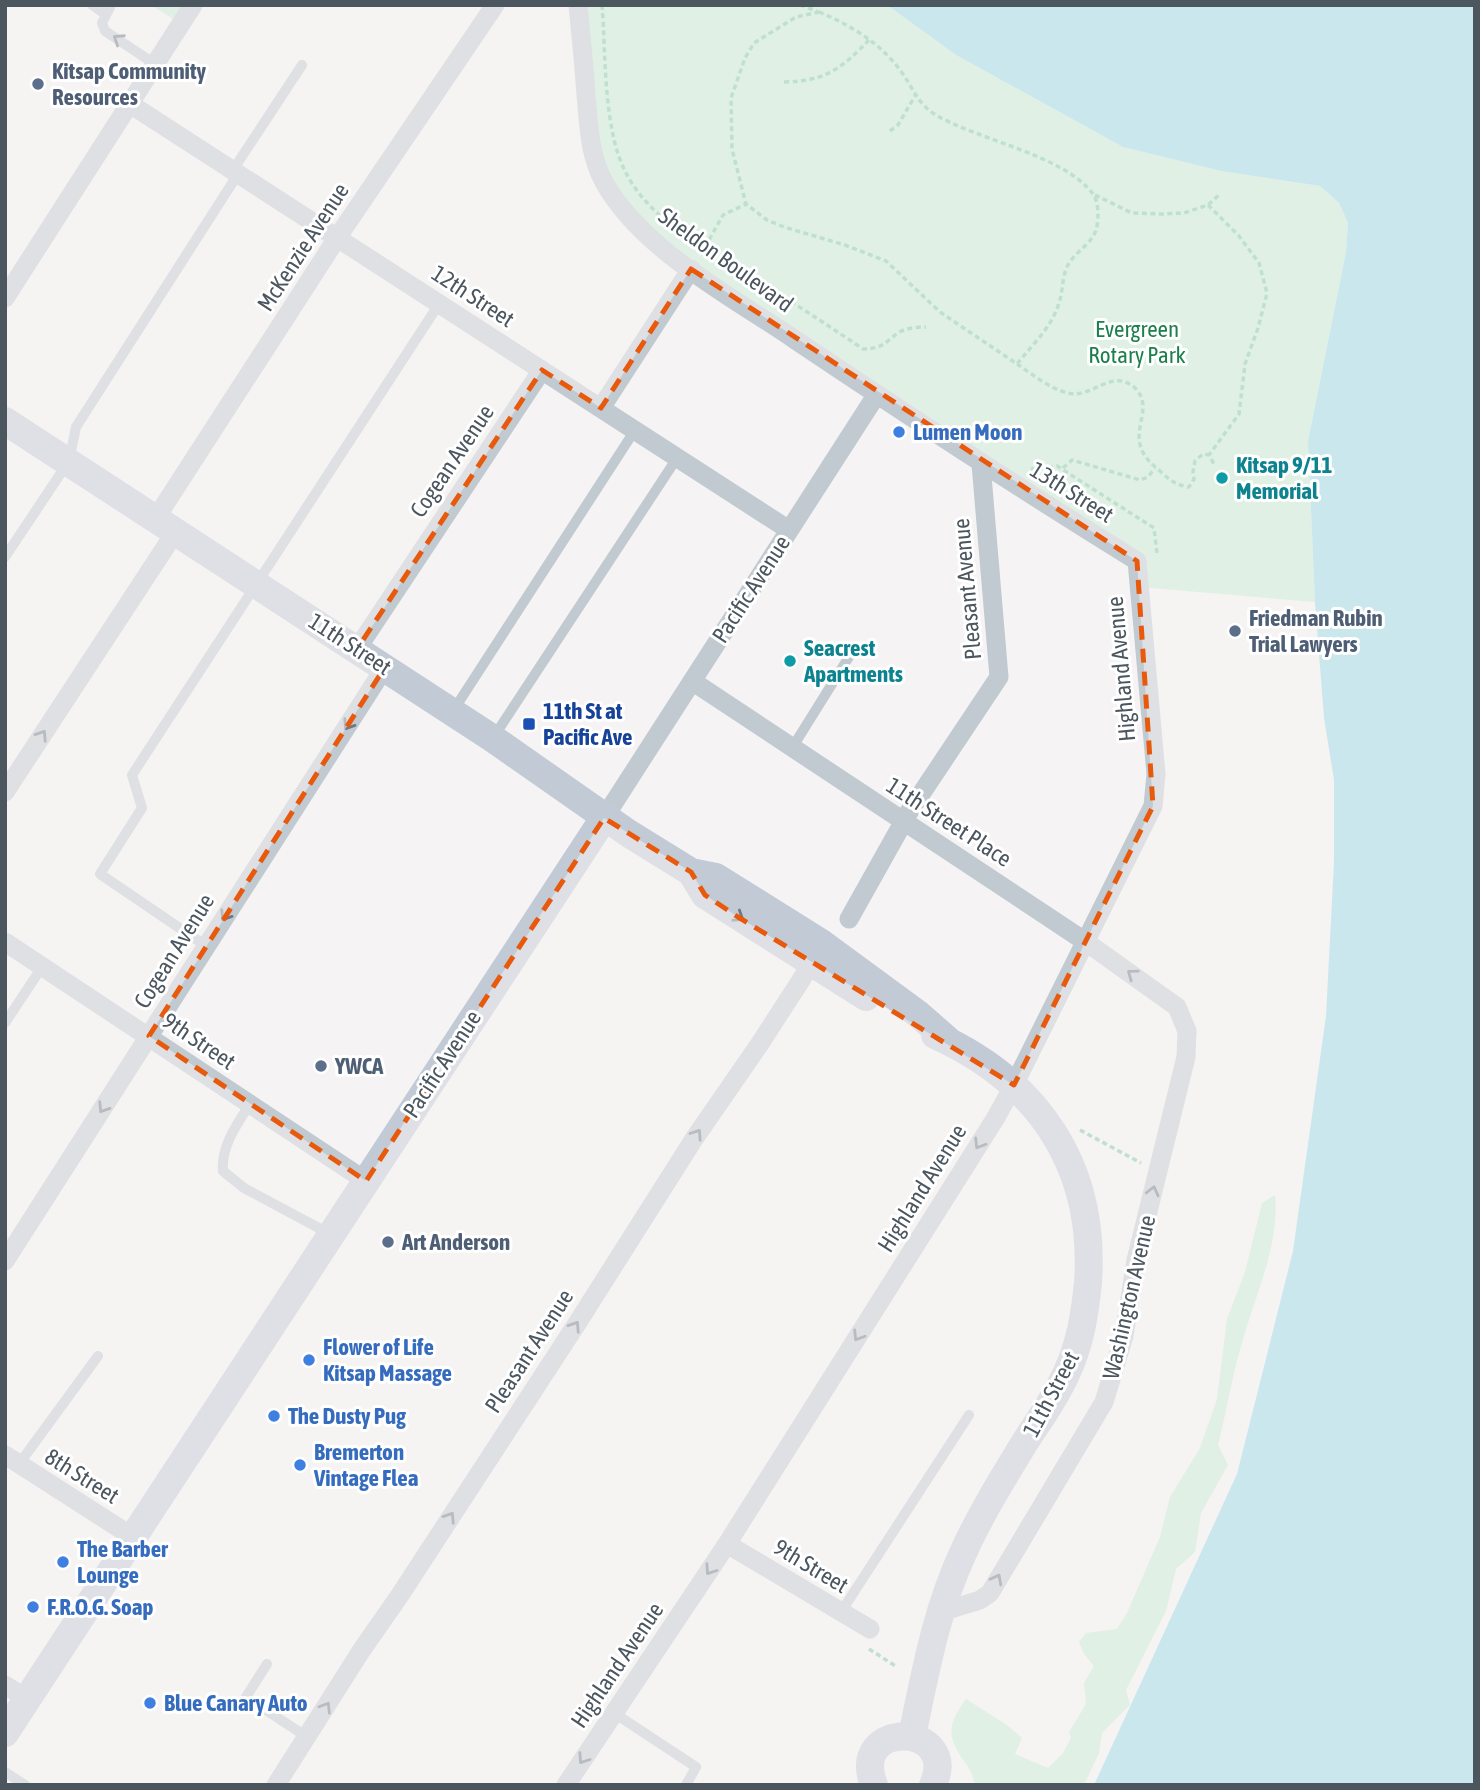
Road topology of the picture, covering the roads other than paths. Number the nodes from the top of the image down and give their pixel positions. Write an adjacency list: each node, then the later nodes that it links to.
1 (92, 5): 5 (lane)
2 (192, 5): 6 (street)
3 (495, 5): 10 (street, McKenzie Avenue)
4 (578, 5): 11 (street, Sheldon Boulevard)
5 (108, 10): 6 (lane, one-way to 5)
6 (155, 64): 8 (street)
7 (302, 65): 9 (lane)
8 (130, 104): 9 (street, 12th Street); 12 (street)
9 (235, 172): 10 (street, 12th Street); 20 (lane)
10 (337, 238): 13 (street, 12th Street); 22 (street, McKenzie Avenue)
11 (691, 269): 15 (street, Sheldon Boulevard); 16 (street)
12 (5, 298)
13 (439, 304): 14 (street, 12th Street); 26 (lane)
14 (542, 370): 16 (street, 12th Street); 27 (street, Cogean Avenue)
15 (877, 394): 21 (street, 13th Street); 23 (street, Pacific Avenue)
16 (601, 408): 18 (street, 12th Street)
17 (5, 421): 20 (main road, 11th Street)
18 (635, 430): 19 (street, 12th Street); 31 (lane)
19 (677, 457): 23 (street, 12th Street); 32 (lane)
20 (69, 461): 22 (main road, 11th Street); 24 (lane)
21 (981, 464): 25 (street, 13th Street); 36 (street, Pleasant Avenue)
22 (166, 524): 26 (main road, 11th Street); 34 (street, McKenzie Avenue, one-way to 22)
23 (789, 530): 30 (street, Pacific Avenue)
24 (5, 557)
25 (1137, 561): 39 (street, Highland Avenue)
26 (257, 584): 27 (main road, 11th Street); 40 (lane)
27 (357, 649): 29 (main road, 11th Street)
28 (852, 652): 33 (lane)
29 (385, 667): 31 (main road, 11th Street); 40 (street, Cogean Avenue, one-way to 40)
30 (692, 681): 33 (street, 11th Street Place); 35 (street, Pacific Avenue)
31 (453, 712): 32 (main road, 11th Street)
32 (492, 738): 35 (main road, 11th Street)
33 (792, 748): 36 (street, 11th Street Place)
34 (5, 792)
35 (604, 818): 41 (main road, 11th Street); 48 (main road, Pacific Avenue)
36 (903, 822): 37 (street, Pleasant Avenue); 39 (street, 11th Street Place)
37 (849, 919)
38 (5, 942): 42 (street, 9th Street)
39 (1086, 942): 43 (street, 11th Street Place, one-way to 39); 46 (street, Highland Avenue)
40 (206, 946): 45 (street, Cogean Avenue)
41 (815, 952): 46 (main road, 11th Street); 64 (street, Pleasant Avenue, one-way to 41)
42 (42, 967): 44 (lane); 45 (street, 9th Street)
43 (1177, 1007): 57 (street, Washington Avenue, one-way to 43)
44 (5, 1023)
45 (149, 1036): 47 (street, 9th Street); 50 (street, Cogean Avenue, one-way to 50)
46 (1014, 1085): 55 (street, Highland Avenue, one-way to 55); 57 (main road, 11th Street)
47 (250, 1104): 48 (street, 9th Street); 49 (lane)
48 (366, 1181): 49 (main road, Pacific Avenue)
49 (331, 1235): 54 (main road, Pacific Avenue)
50 (5, 1261)
51 (98, 1356): 53 (lane)
52 (969, 1415): 56 (lane)
53 (12, 1460): 54 (street, 8th Street)
54 (134, 1537): 60 (main road, Pacific Avenue)
55 (727, 1544): 56 (street, 9th Street); 61 (street, Highland Avenue, one-way to 61)
56 (841, 1612): 58 (street, 9th Street)
57 (941, 1612): 63 (main road, 11th Street)
58 (867, 1638)
59 (267, 1664): 64 (lane)
60 (16, 1692): 62 (main road, Pacific Avenue)
61 (614, 1713): 70 (street, Highland Avenue, one-way to 70); 71 (lane)
62 (5, 1733)
63 (912, 1736): 66 (main road); 67 (main road)
64 (307, 1737): 69 (street, Pleasant Avenue)
65 (5, 1772): 68 (lane)
66 (939, 1779)
67 (867, 1780)
68 (25, 1785)
69 (276, 1785)
70 (566, 1785)
71 (686, 1785)

